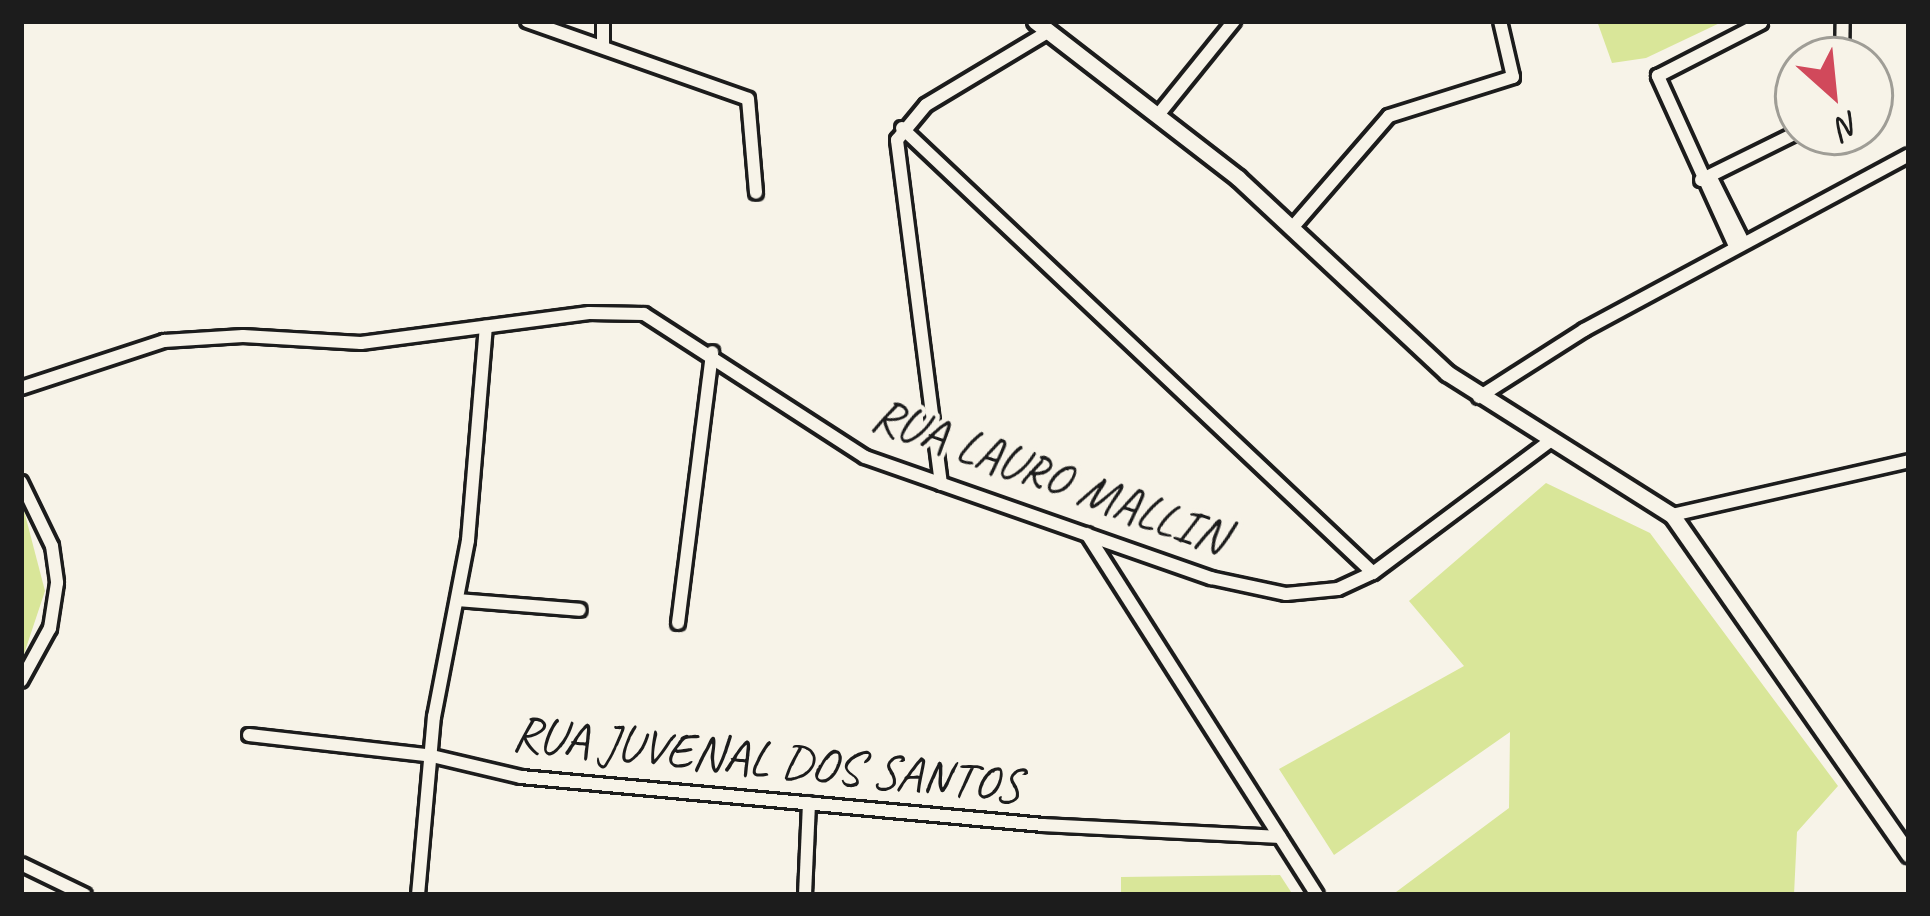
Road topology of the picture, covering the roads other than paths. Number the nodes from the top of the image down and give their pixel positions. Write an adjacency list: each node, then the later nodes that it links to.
1 (527, 21): 7 (street)
2 (603, 21): 7 (street)
3 (1234, 21): 8 (street)
4 (1500, 21): 14 (street)
5 (1761, 22): 12 (street)
6 (1042, 26): 8 (street); 9 (street)
7 (603, 47): 13 (street)
8 (1158, 115): 14 (street)
9 (902, 128): 23 (street); 26 (street)
10 (1774, 144): 12 (street)
11 (1909, 154): 15 (street)
12 (1706, 178): 15 (street)
13 (756, 193)
14 (1292, 228): 19 (street)
15 (1739, 244): 19 (street)
16 (486, 327): 17 (street, RUA LAURO MALLIN); 18 (street, RUA LAURO MALLIN); 27 (street)
17 (712, 352): 23 (street, RUA LAURO MALLIN); 29 (street)
18 (21, 388)
19 (1479, 398): 20 (street)
20 (1549, 442): 24 (street); 26 (street, RUA LAURO MALLIN)
21 (1909, 461): 24 (street)
22 (21, 482): 30 (street)
23 (941, 484): 25 (street, RUA LAURO MALLIN)
24 (1672, 514): 35 (street)
25 (1087, 535): 26 (street, RUA LAURO MALLIN); 34 (street)
26 (1373, 573)
27 (457, 600): 28 (street); 32 (street)
28 (580, 610)
29 (678, 623)
30 (21, 681)
31 (249, 735): 32 (street, RUA JUVENAL DOS SANTOS)
32 (432, 756): 33 (street, RUA JUVENAL DOS SANTOS); 38 (street)
33 (809, 803): 34 (street, RUA JUVENAL DOS SANTOS); 39 (street)
34 (1280, 837): 40 (street)
35 (1909, 855)
36 (21, 864): 37 (street)
37 (85, 895)
38 (418, 895)
39 (805, 895)
40 (1317, 895)

